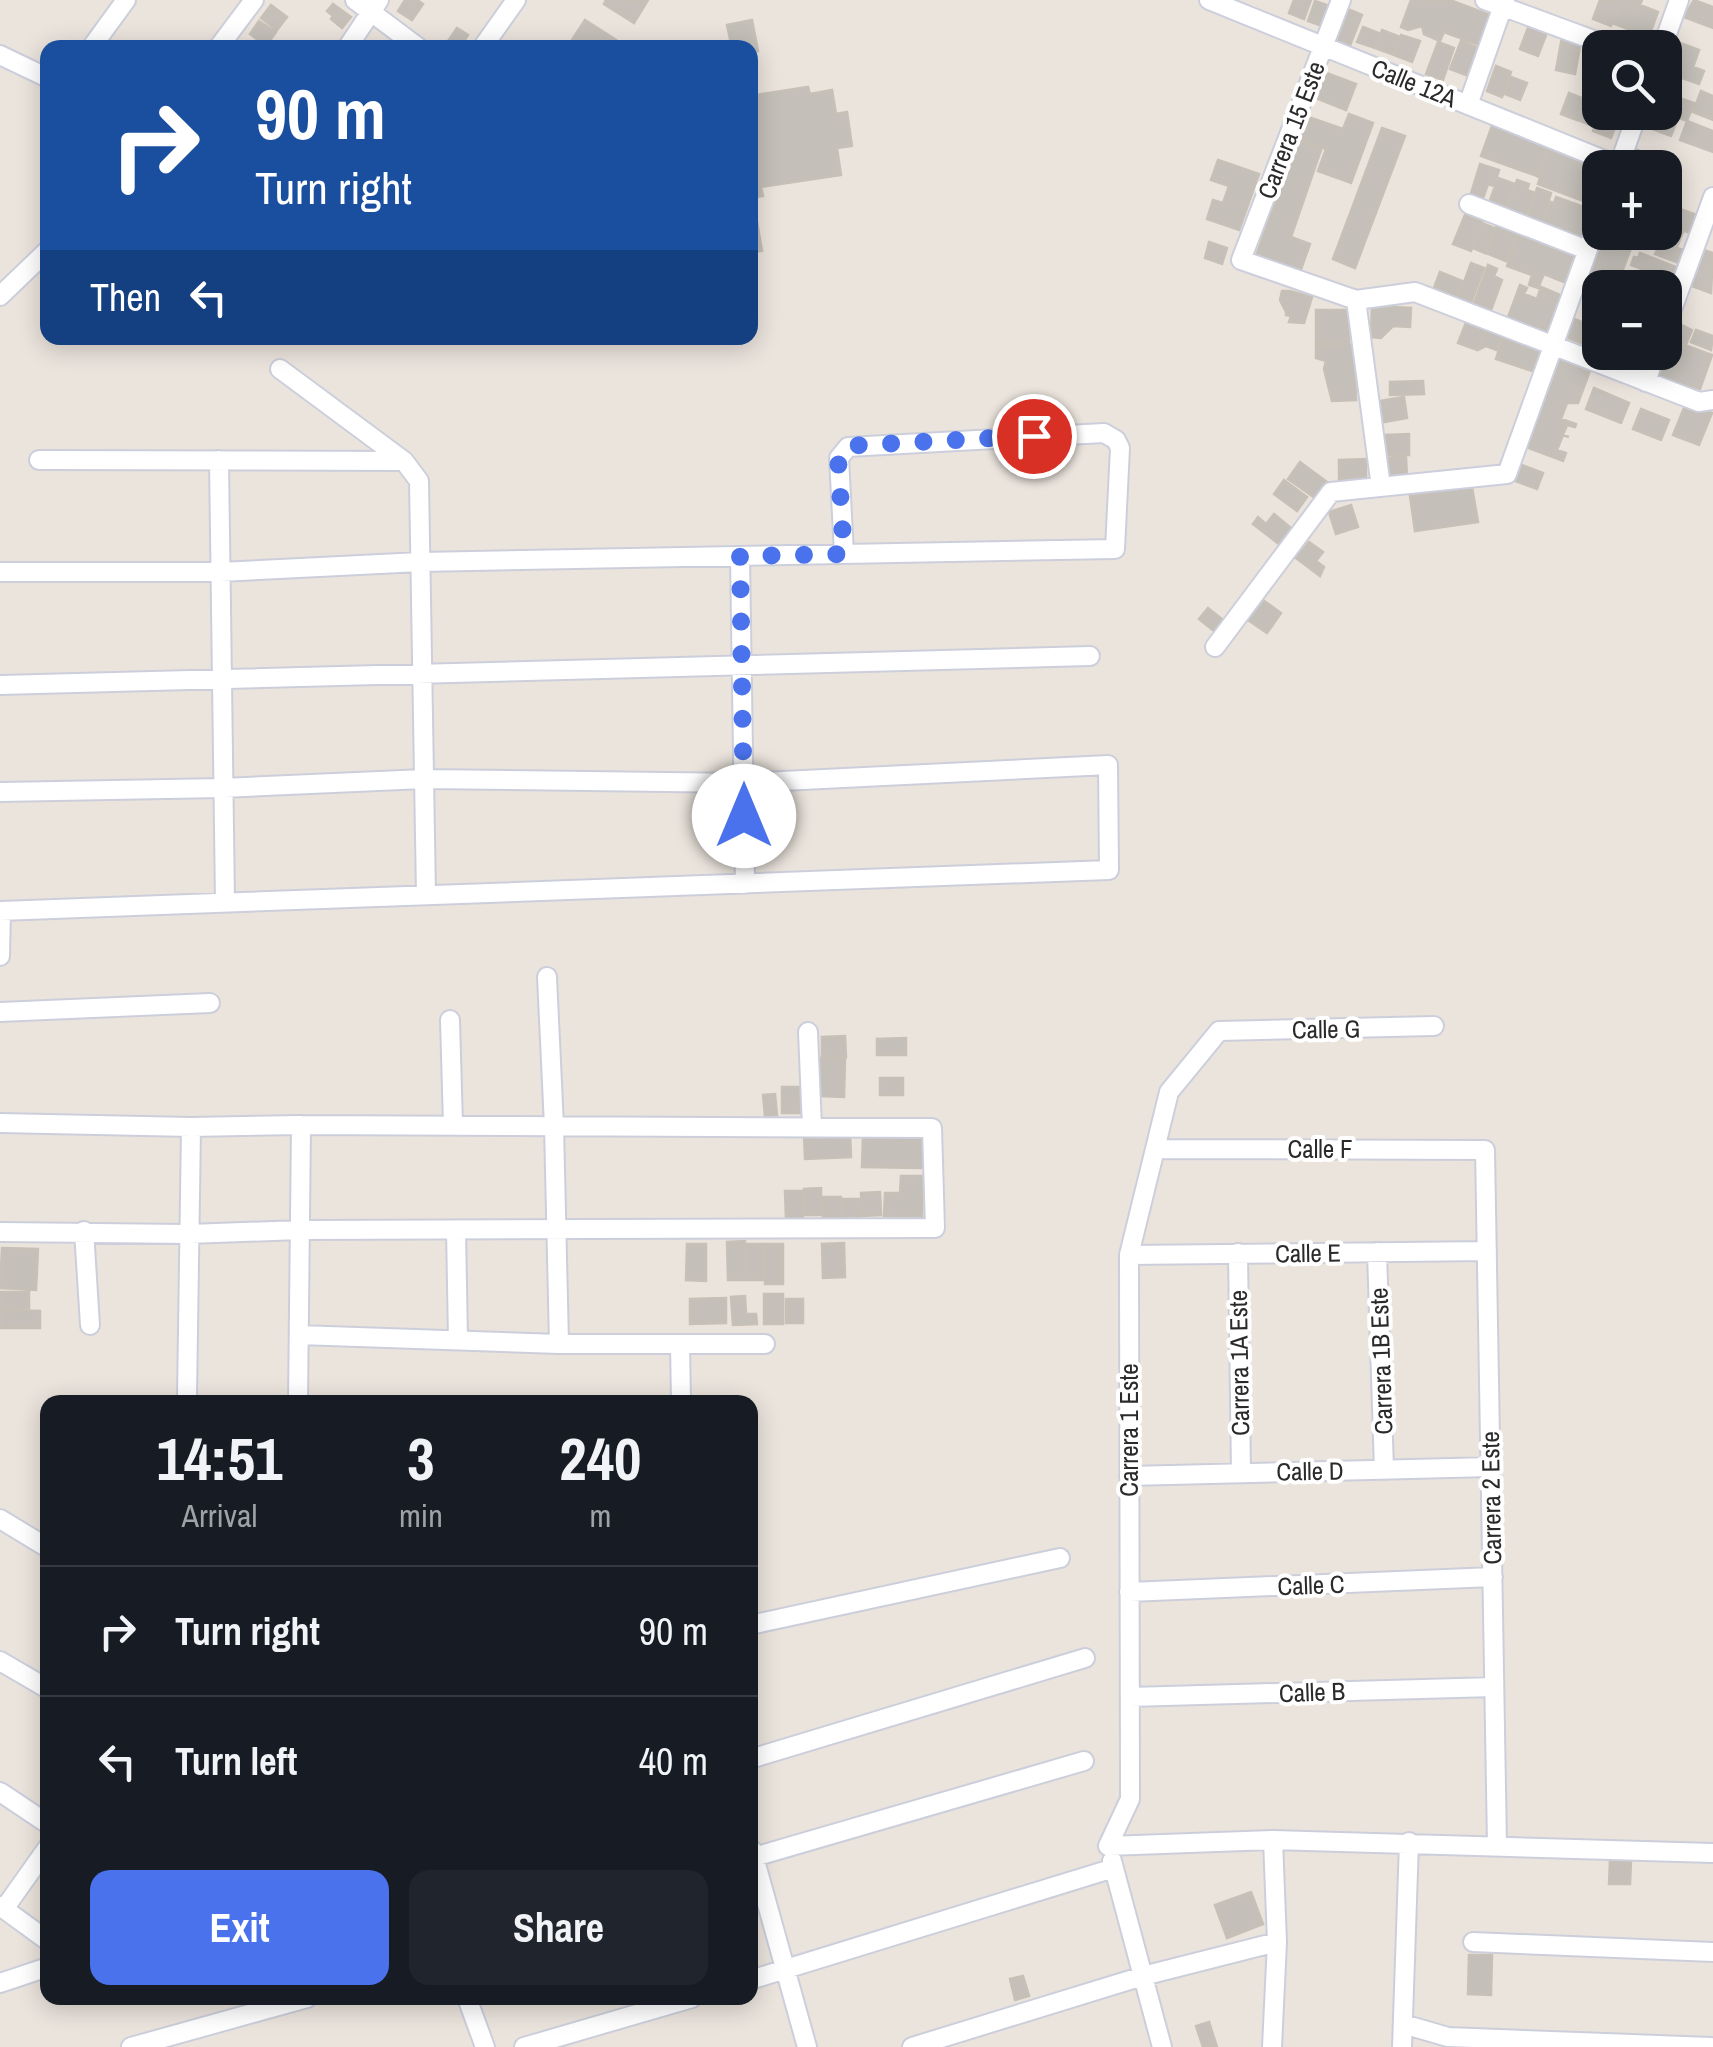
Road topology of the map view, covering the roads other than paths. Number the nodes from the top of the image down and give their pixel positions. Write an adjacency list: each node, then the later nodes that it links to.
1 (254, 0): 14 (street)
2 (355, 0): 10 (street)
3 (516, 0): 17 (street)
4 (1209, 0): 18 (street, Calle 12A)
5 (1340, 0): 18 (street, Carrera 15 Este)
6 (1484, 0): 9 (street)
7 (1679, 0): 11 (street)
8 (116, 3): 13 (street)
9 (1504, 3): 12 (street); 21 (street)
10 (375, 6): 15 (street); 16 (street)
11 (1668, 30)
12 (1582, 35)
13 (95, 40)
14 (224, 40)
15 (352, 40)
16 (411, 40)
17 (488, 40)
18 (1324, 46): 21 (street, Calle 12A); 30 (street, Carrera 15 Este)
19 (0, 55): 20 (street)
20 (40, 74)
21 (1468, 105): 22 (street, Calle 12A)
22 (1582, 152)
23 (1713, 197): 28 (street)
24 (1469, 204): 25 (street)
25 (1582, 248)
26 (1588, 250): 31 (street)
27 (40, 258): 29 (street)
28 (1682, 282)
29 (0, 296)
30 (1356, 300): 31 (street); 39 (street)
31 (1553, 346): 34 (street); 39 (street)
32 (280, 369): 38 (street)
33 (1650, 370): 34 (street)
34 (1646, 382): 35 (street)
35 (1713, 400)
36 (39, 460): 37 (street)
37 (219, 460): 38 (street); 44 (street)
38 (404, 461): 42 (street)
39 (1381, 487): 45 (street)
40 (844, 554): 40 (street); 41 (street)
41 (740, 556): 42 (street); 47 (street)
42 (420, 562): 44 (street); 48 (street)
43 (0, 572): 44 (street)
44 (220, 572): 49 (street)
45 (1215, 647)
46 (1090, 656): 47 (street)
47 (743, 665): 48 (street); 52 (street)
48 (422, 673): 49 (street); 51 (street)
49 (222, 680): 50 (street); 53 (street)
50 (0, 685)
51 (424, 779): 52 (street); 53 (street); 56 (street)
52 (744, 783): 55 (street); 55 (street)
53 (224, 788): 54 (street); 57 (street)
54 (0, 792)
55 (744, 884): 56 (street)
56 (426, 895): 57 (street)
57 (225, 902): 58 (street)
58 (1, 911): 59 (street)
59 (0, 956)
60 (547, 977): 70 (street)
61 (210, 1003): 62 (street)
62 (0, 1012)
63 (450, 1020): 69 (street)
64 (1434, 1026): 65 (street, Calle G)
65 (1219, 1031): 73 (street, Carrera 1 Este)
66 (808, 1032): 72 (street)
67 (0, 1123): 71 (street)
68 (301, 1125): 69 (street); 71 (street); 75 (street)
69 (453, 1126): 70 (street)
70 (554, 1126): 72 (street); 77 (street)
71 (191, 1127): 80 (street)
72 (812, 1127): 77 (street)
73 (1155, 1149): 74 (street, Calle F); 83 (street, Carrera 1 Este)
74 (1486, 1150): 81 (street, Carrera 2 Este)
75 (300, 1230): 76 (street); 80 (street); 86 (street)
76 (456, 1230): 77 (street); 87 (street)
77 (556, 1230): 88 (street)
78 (84, 1231): 79 (street); 80 (street); 85 (street)
79 (0, 1232)
80 (189, 1234): 91 (street)
81 (1487, 1251): 82 (street, Calle E); 94 (street, Carrera 2 Este)
82 (1377, 1252): 84 (street, Calle E); 95 (street, Carrera 1B Este)
83 (1129, 1254): 84 (street, Calle E); 97 (street, Carrera 1 Este)
84 (1238, 1254): 96 (street, Carrera 1A Este)
85 (90, 1325)
86 (299, 1335): 87 (street); 92 (street)
87 (458, 1340): 88 (street)
88 (559, 1344): 89 (street)
89 (680, 1344): 90 (street); 93 (street)
90 (764, 1344)
91 (187, 1395)
92 (298, 1395)
93 (681, 1395)
94 (1491, 1467): 95 (street, Calle D); 101 (street, Carrera 2 Este)
95 (1384, 1470): 96 (street, Calle D)
96 (1241, 1473): 97 (street, Calle D)
97 (1129, 1476): 102 (street, Carrera 1 Este)
98 (0, 1519): 99 (street)
99 (40, 1543)
100 (1060, 1558): 103 (street)
101 (1493, 1577): 102 (street, Calle C); 107 (street, Carrera 2 Este)
102 (1129, 1592): 108 (street, Carrera 1 Este)
103 (758, 1623)
104 (1085, 1658): 109 (street)
105 (0, 1661): 106 (street)
106 (40, 1685)
107 (1494, 1687): 108 (street, Calle B); 116 (street, Carrera 2 Este)
108 (1130, 1697): 115 (street, Carrera 1 Este)
109 (758, 1757)
110 (1084, 1761): 117 (street)
111 (0, 1792): 112 (street)
112 (40, 1819)
113 (1273, 1840): 114 (street); 115 (street); 124 (street)
114 (1409, 1842): 116 (street); 135 (street)
115 (1108, 1846): 120 (street)
116 (1497, 1846): 118 (street)
117 (758, 1852)
118 (1713, 1852)
119 (40, 1857): 122 (street)
120 (1114, 1868): 128 (street); 129 (street)
121 (758, 1877): 128 (street)
122 (2, 1907): 123 (street)
123 (40, 1934)
124 (1278, 1942): 129 (street); 142 (street)
125 (1472, 1942): 126 (street)
126 (1713, 1952)
127 (40, 1970): 131 (street)
128 (786, 1970): 130 (street); 139 (street)
129 (1143, 1976): 140 (street); 141 (street)
130 (758, 1978)
131 (0, 1983)
132 (282, 2005): 136 (street)
133 (470, 2005): 137 (street)
134 (668, 2005): 138 (street)
135 (1403, 2024): 143 (street); 144 (street)
136 (131, 2047)
137 (485, 2047)
138 (524, 2047)
139 (807, 2047)
140 (912, 2047)
141 (1162, 2047)
142 (1272, 2047)
143 (1402, 2047)
144 (1711, 2047)

